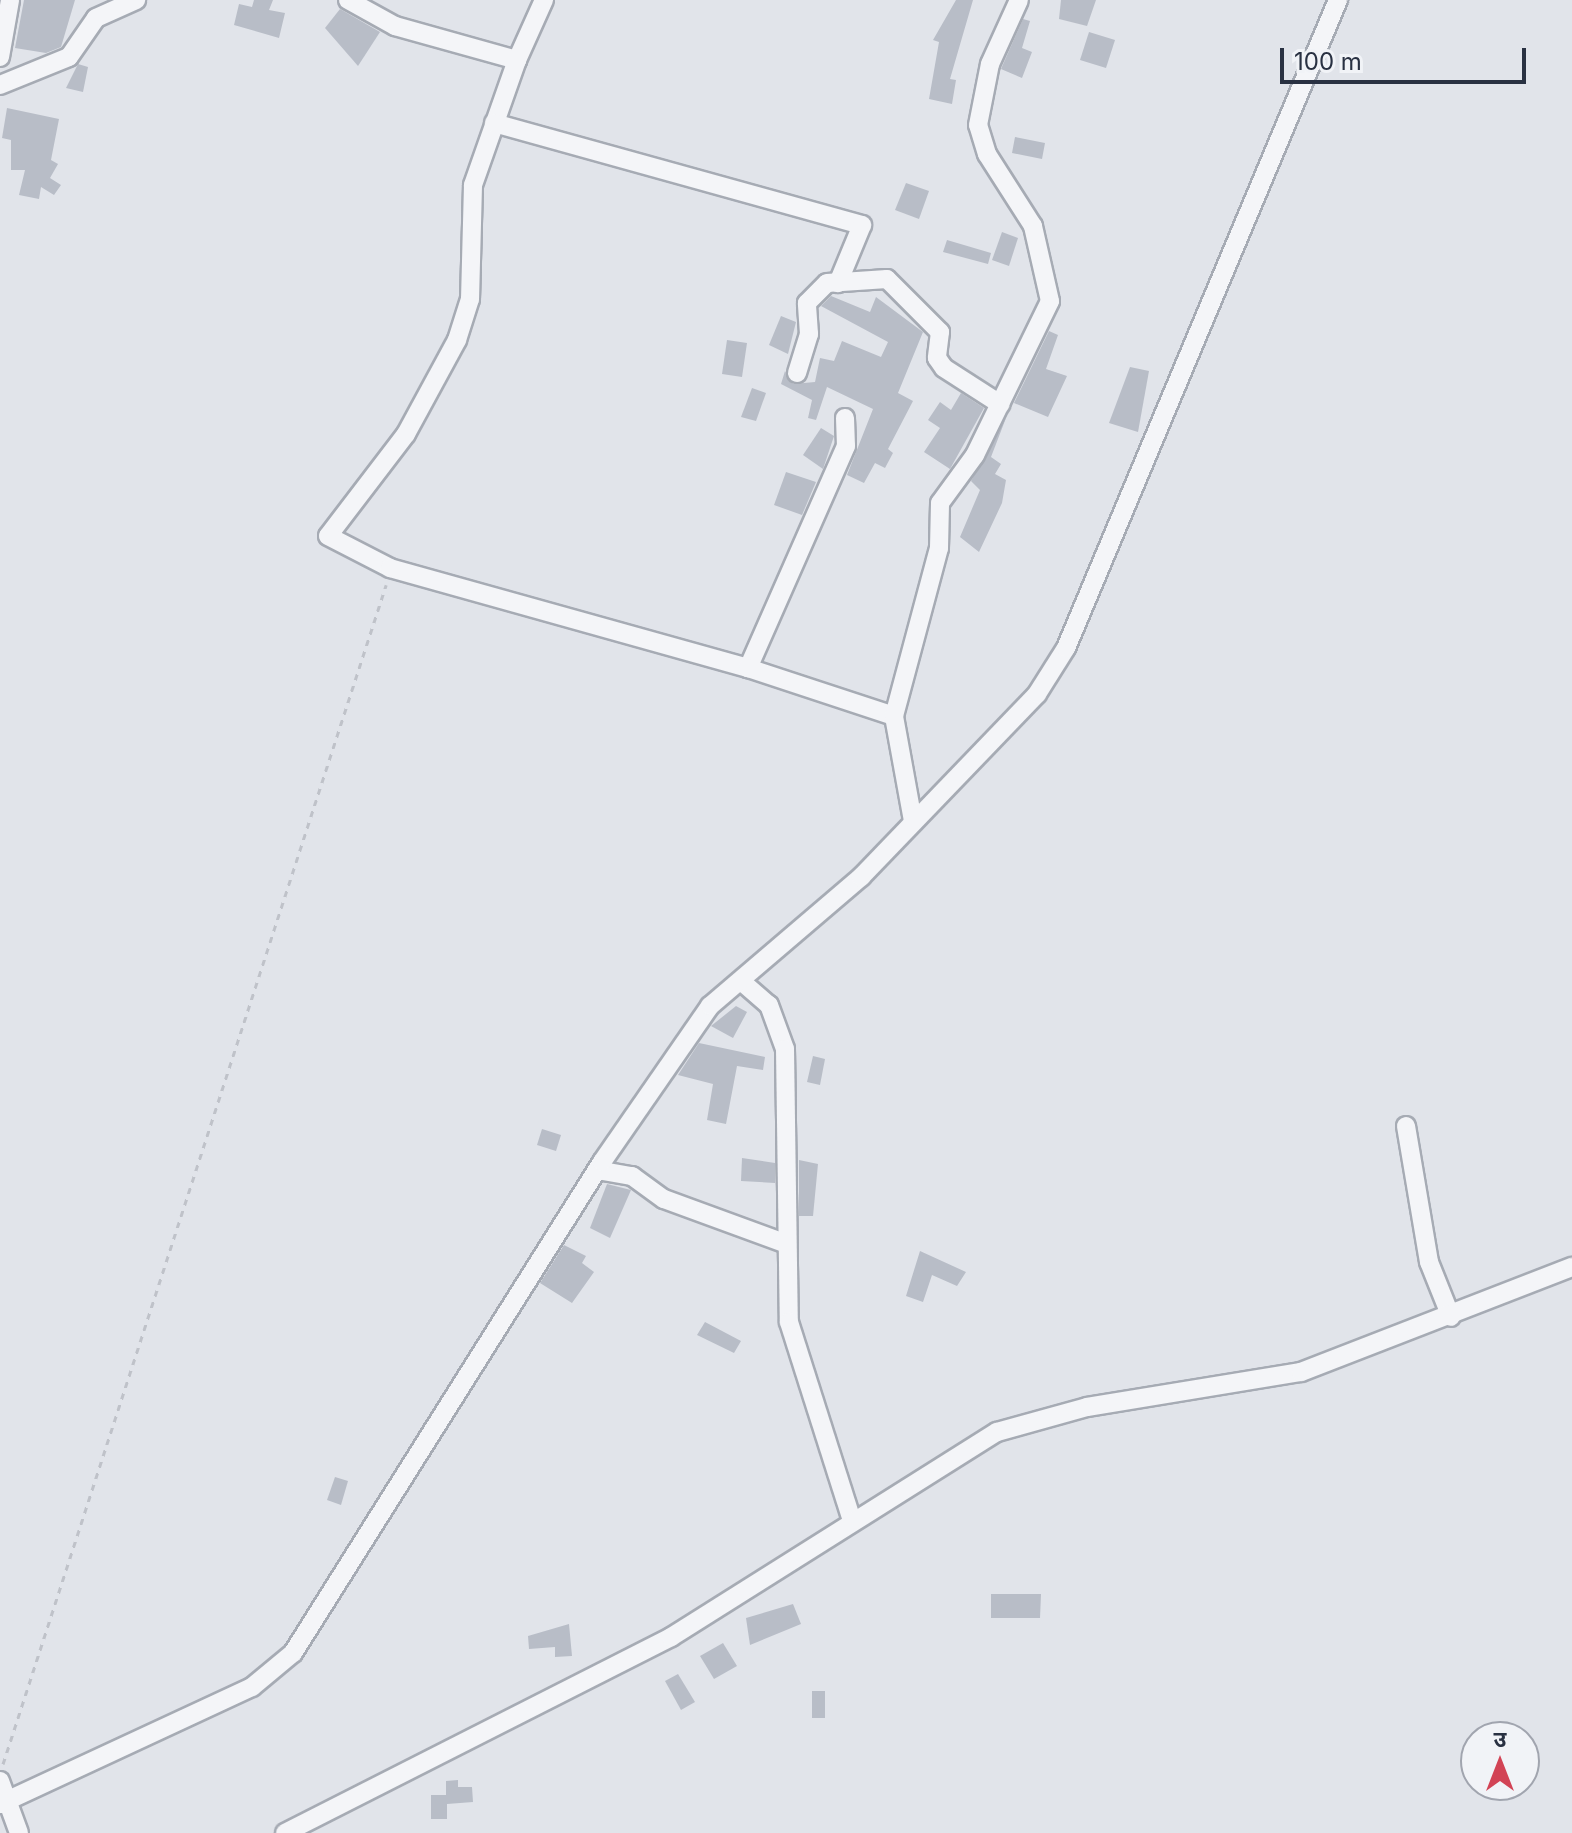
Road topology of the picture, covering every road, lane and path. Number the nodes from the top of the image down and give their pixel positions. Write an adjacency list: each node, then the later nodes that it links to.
1 (10, 0): 9 (street)
2 (97, 0): 8 (street)
3 (136, 0): 8 (street)
4 (348, 0): 10 (street)
5 (544, 0): 10 (street)
6 (1019, 0): 15 (street)
7 (1338, 0): 20 (street)
8 (85, 29): 11 (street)
9 (0, 57)
10 (517, 60): 12 (street)
11 (0, 85)
12 (494, 123): 13 (street); 17 (street)
13 (838, 283): 14 (street); 15 (street)
14 (797, 373)
15 (1000, 404): 19 (street)
16 (845, 418): 18 (street)
17 (390, 568): 18 (street); 28 (path)
18 (748, 668): 19 (street)
19 (894, 716): 20 (street)
20 (913, 821): 21 (street)
21 (741, 981): 23 (street); 24 (street)
22 (1406, 1126): 26 (street)
23 (597, 1170): 24 (street); 28 (street)
24 (784, 1243): 27 (street)
25 (1572, 1267): 26 (street)
26 (1451, 1317): 27 (street)
27 (852, 1521): 30 (street)
28 (3, 1789): 29 (street)
29 (19, 1833)
30 (285, 1833)

